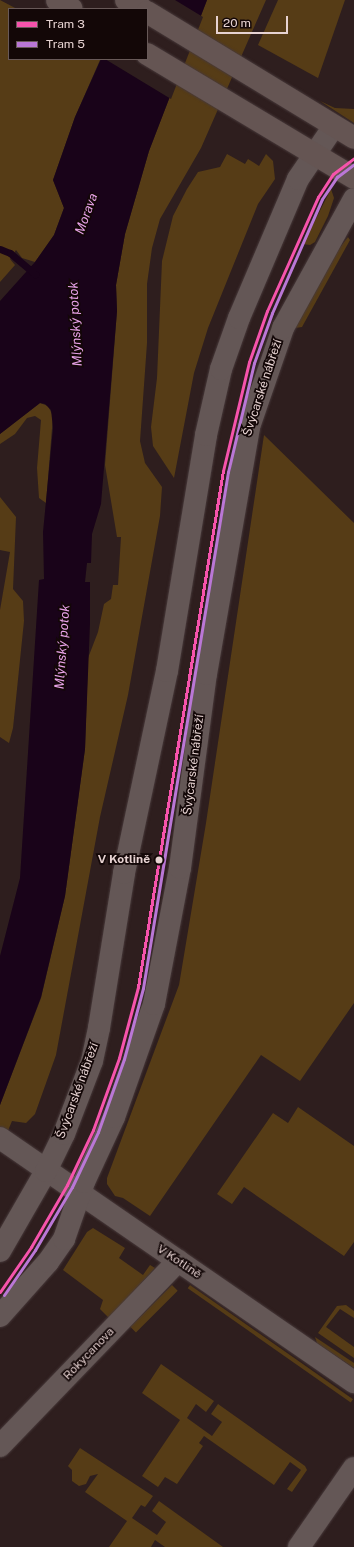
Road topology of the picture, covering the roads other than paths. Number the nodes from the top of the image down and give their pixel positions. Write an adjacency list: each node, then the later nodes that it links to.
1 (57, 0): 3 (main road)
2 (126, 0): 4 (main road)
3 (70, 8)
4 (140, 8)
5 (148, 13): 7 (main road)
6 (148, 55): 9 (main road)
7 (334, 126): 8 (main road); 9 (street, Švýcarské nábřeží)
8 (354, 138)
9 (313, 154): 10 (main road); 13 (street, Švýcarské nábřeží)
10 (354, 178)
11 (354, 199): 14 (street, Švýcarské nábřeží)
12 (2, 1140): 13 (street, V Kotlině)
13 (46, 1171): 14 (street, V Kotlině); 15 (street, Švýcarské nábřeží)
14 (80, 1195): 16 (street, V Kotlině); 17 (street, Švýcarské nábřeží)
15 (0, 1251)
16 (178, 1261): 18 (street, V Kotlině); 19 (street, Rokycanova)
17 (0, 1316)
18 (354, 1382)
19 (0, 1446)
20 (354, 1468): 21 (street)
21 (299, 1547)

